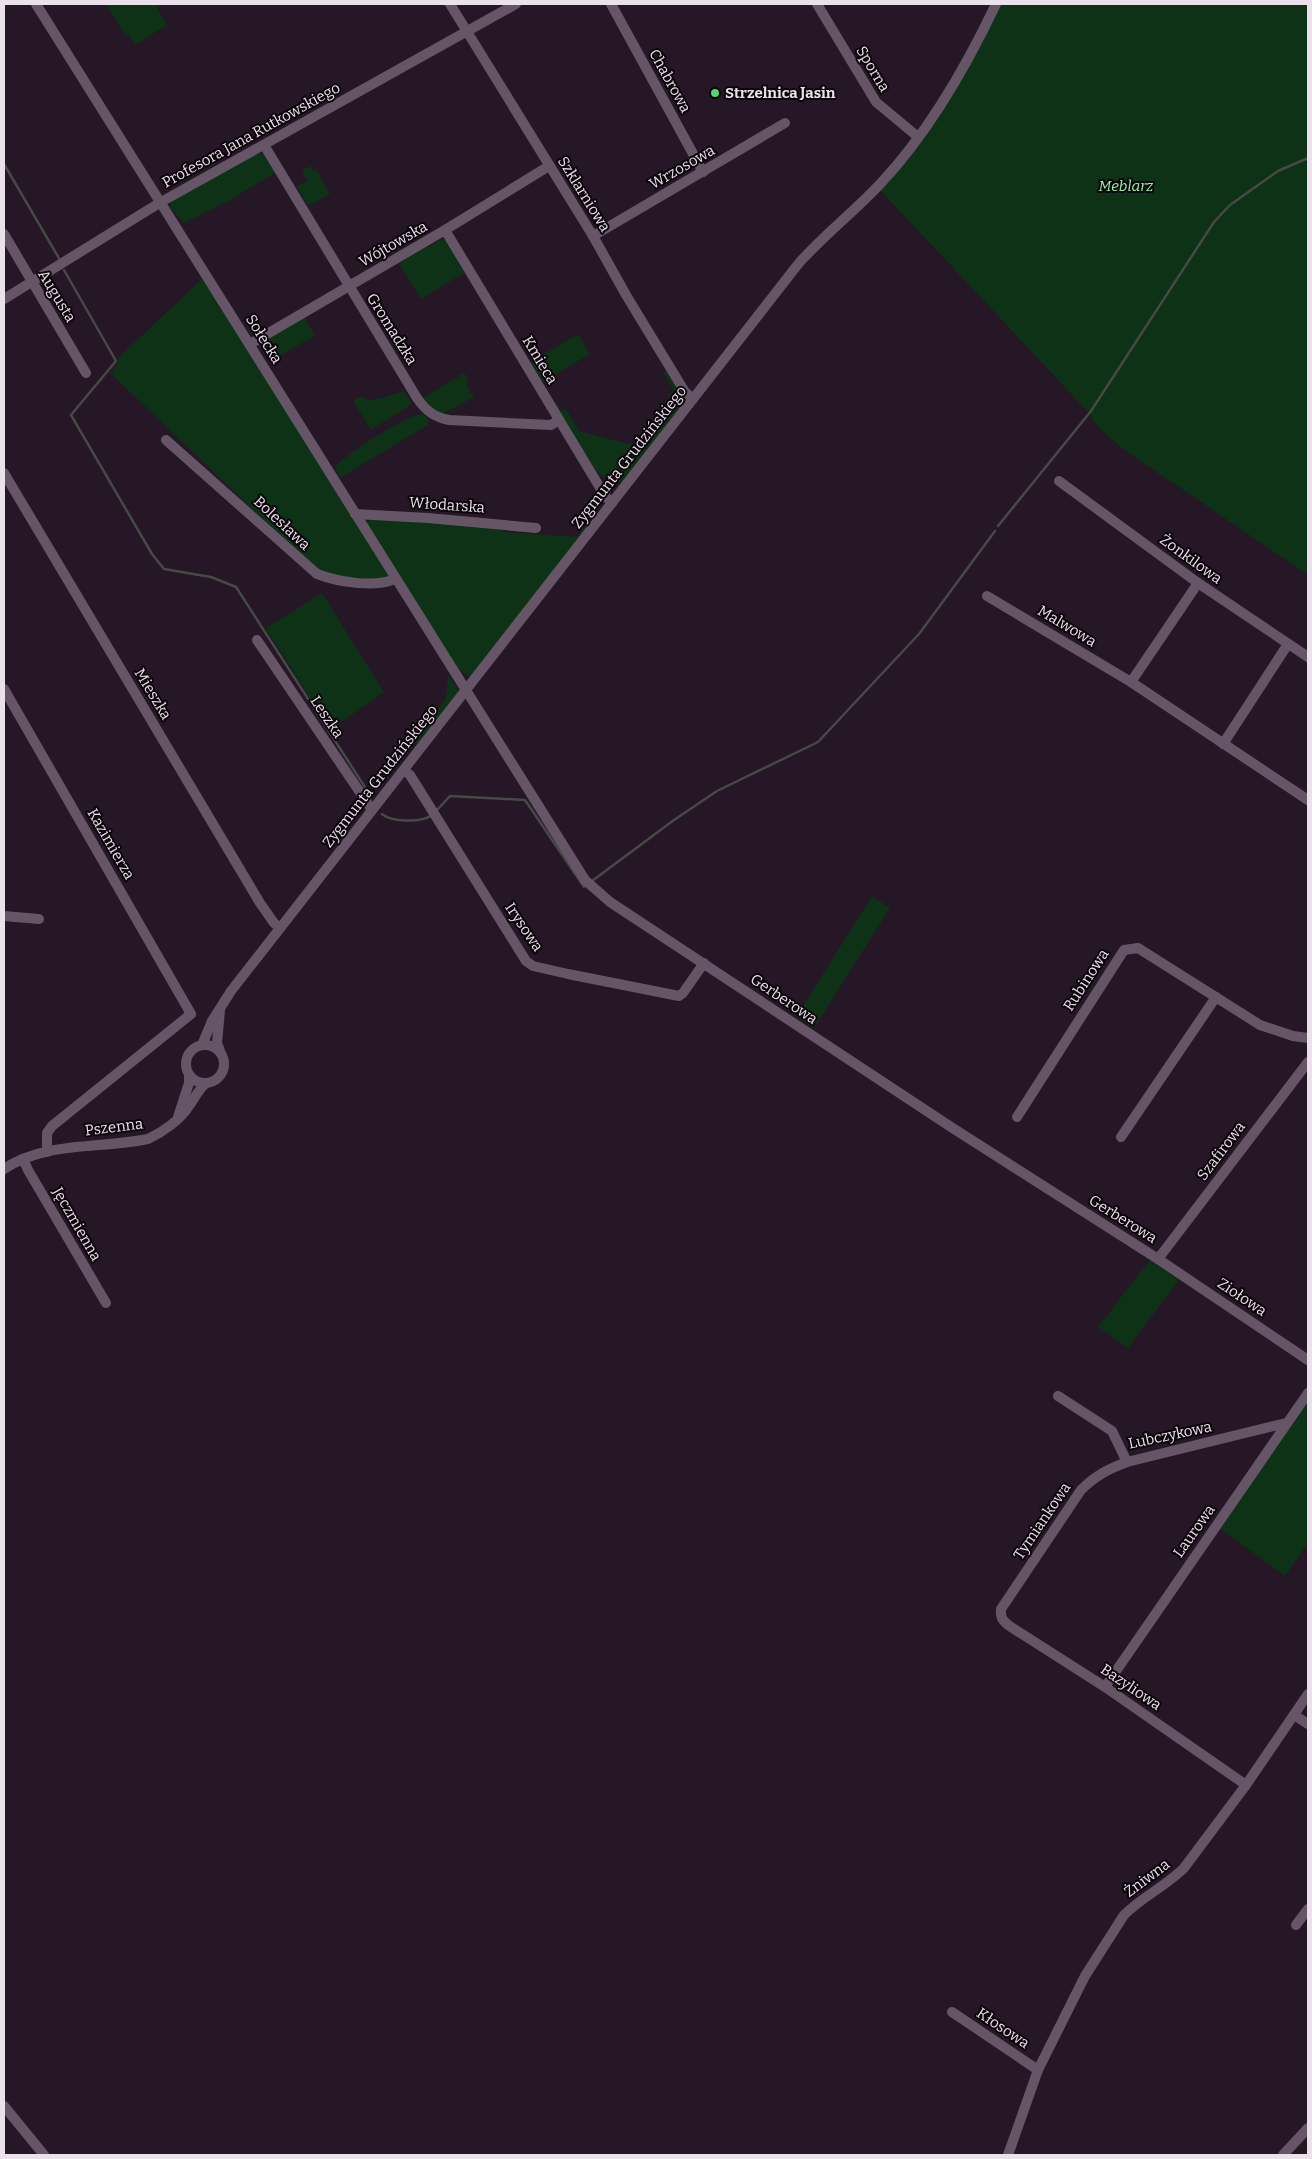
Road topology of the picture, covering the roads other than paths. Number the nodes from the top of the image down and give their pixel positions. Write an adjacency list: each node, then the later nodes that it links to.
1 (36, 4): 13 (street, Sołecka)
2 (450, 4): 7 (street, Szklarniowa)
3 (516, 4): 7 (street, Profesora Jana Rutkowskiego)
4 (611, 4): 12 (street, Chabrowa)
5 (817, 4): 9 (street, Sporna)
6 (996, 4): 9 (street, Zygmunta Grudzińskiego)
7 (467, 32): 10 (street, Profesora Jana Rutkowskiego); 11 (street, Szklarniowa)
8 (785, 124): 12 (street, Wrzosowa)
9 (918, 137): 22 (street, Zygmunta Grudzińskiego)
10 (264, 145): 13 (street, Profesora Jana Rutkowskiego); 18 (street, Gromadzka)
11 (548, 166): 14 (street, Wójtowska); 16 (street, Szklarniowa)
12 (703, 172): 16 (street, Wrzosowa)
13 (161, 202): 17 (street, Profesora Jana Rutkowskiego); 20 (street, Sołecka)
14 (445, 230): 18 (street, Wójtowska); 23 (street, Kmieca)
15 (4, 234): 17 (street, Augusta)
16 (594, 236): 22 (street, Szklarniowa)
17 (31, 282): 19 (street, Profesora Jana Rutkowskiego); 21 (street, Augusta)
18 (348, 287): 20 (street, Wójtowska); 23 (street, Gromadzka)
19 (4, 299)
20 (250, 344): 28 (street, Sołecka)
21 (86, 373)
22 (694, 399): 27 (street, Zygmunta Grudzińskiego)
23 (559, 420): 27 (street, Kmieca)
24 (166, 440): 30 (street, Bolesława)
25 (4, 473): 45 (street, Mieszka)
26 (1059, 481): 31 (street, Żonkilowa)
27 (612, 503): 38 (street, Zygmunta Grudzińskiego)
28 (355, 514): 29 (street, Włodarska); 30 (street, Sołecka)
29 (536, 528)
30 (395, 579): 38 (street, Sołecka)
31 (1198, 583): 34 (street, Żonkilowa); 36 (street)
32 (987, 596): 36 (street, Malwowa)
33 (257, 640): 42 (street, Leszka)
34 (1288, 644): 35 (street, Żonkilowa); 39 (street)
35 (1308, 657)
36 (1131, 682): 39 (street, Malwowa)
37 (4, 690): 54 (street, Kazimierza)
38 (465, 690): 40 (street, Zygmunta Grudzińskiego); 46 (street, Gerberowa)
39 (1223, 744): 41 (street, Malwowa)
40 (404, 770): 42 (street, Zygmunta Grudzińskiego); 46 (street, Irysowa)
41 (1308, 800)
42 (372, 810): 45 (street, Zygmunta Grudzińskiego)
43 (4, 916): 44 (street)
44 (39, 918)
45 (280, 928): 48 (street)
46 (704, 963): 62 (street, Gerberowa)
47 (1216, 997): 49 (street, Rubinowa); 56 (street, Rubinowa); 58 (street)
48 (220, 1009): 50 (street); 51 (street, Pszenna)
49 (1308, 1038)
50 (202, 1045): 51 (street); 53 (street)
51 (220, 1051): 55 (street, Pszenna)
52 (1308, 1062): 62 (street, Szafirowa)
53 (190, 1075): 55 (street); 57 (street)
54 (105, 1083): 59 (street, Pszenna)
55 (206, 1083): 57 (street, Pszenna)
56 (1017, 1117)
57 (178, 1118): 59 (street, Pszenna)
58 (1121, 1137)
59 (48, 1152): 60 (street, Pszenna)
60 (23, 1159): 61 (street, Pszenna); 63 (street, Jęczmienna)
61 (4, 1169)
62 (1158, 1258): 64 (street, Ziołowa)
63 (106, 1303)
64 (1308, 1360)
65 (1308, 1393): 67 (street, Laurowa)
66 (1058, 1396): 68 (street, Lubczykowa)
67 (1286, 1423): 68 (street, Lubczykowa); 70 (street, Laurowa)
68 (1127, 1462): 69 (street, Tymiankowa)
69 (1000, 1616): 70 (street, Bazyliowa)
70 (1105, 1687): 74 (street, Bazyliowa)
71 (1308, 1694): 72 (street, Żniwna)
72 (1294, 1715): 73 (street); 74 (street, Żniwna)
73 (1308, 1724)
74 (1246, 1784): 78 (street, Żniwna)
75 (1308, 1909): 76 (street)
76 (1296, 1925)
77 (952, 2012): 78 (street, Kłosowa)
78 (1038, 2070): 82 (street, Żniwna)
79 (4, 2106): 81 (street)
80 (1308, 2128): 83 (street)
81 (44, 2155)
82 (1008, 2155)
83 (1283, 2155)

